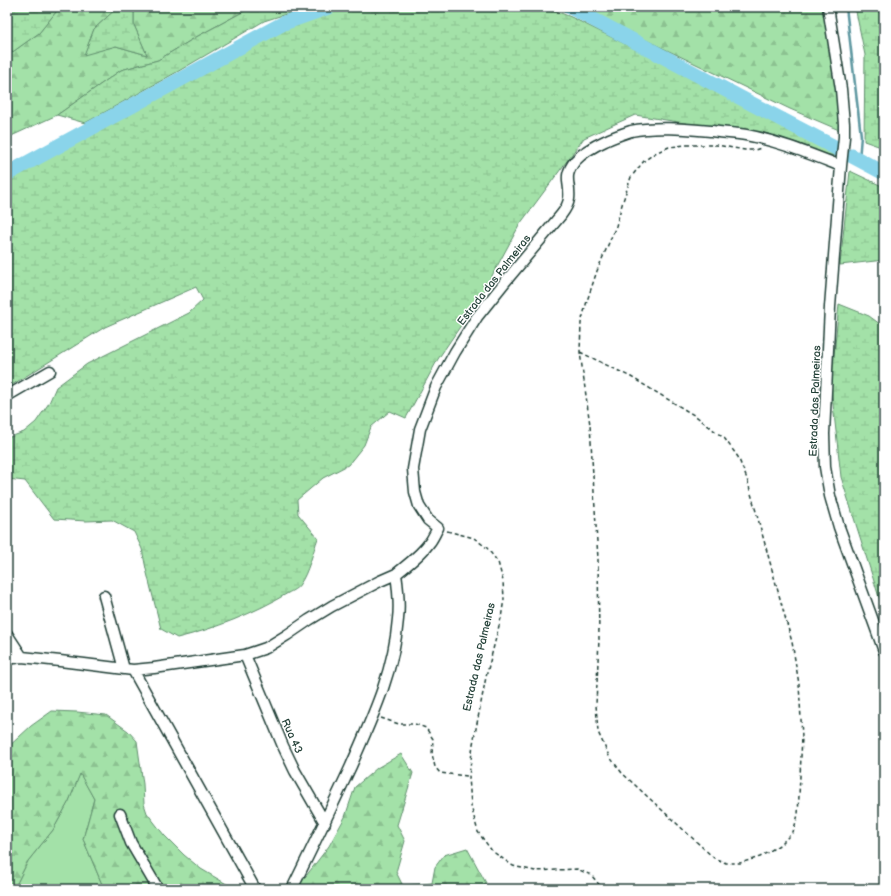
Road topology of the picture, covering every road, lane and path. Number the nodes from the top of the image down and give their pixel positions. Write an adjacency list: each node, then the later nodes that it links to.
1 (828, 7): 3 (street, Estrada das Palmeiras)
2 (778, 143): 3 (street, Estrada das Palmeiras); 4 (path); 7 (street, Estrada das Palmeiras)
3 (841, 166): 11 (street, Estrada das Palmeiras)
4 (580, 352): 4 (path)
5 (50, 371): 6 (street)
6 (7, 396)
7 (438, 528): 8 (street); 17 (path, Estrada das Palmeiras)
8 (396, 574): 12 (street); 16 (street)
9 (104, 596): 15 (street)
10 (7, 634): 13 (street)
11 (884, 651)
12 (245, 655): 15 (street); 19 (street, Rua 43)
13 (22, 657): 14 (street); 15 (street)
14 (7, 659)
15 (128, 670): 21 (street)
16 (374, 714): 17 (path); 19 (street)
17 (469, 776): 23 (path, Estrada das Palmeiras)
18 (120, 814): 20 (street)
19 (325, 823): 22 (street)
20 (158, 889)
21 (255, 889)
22 (292, 889)
23 (603, 889)

